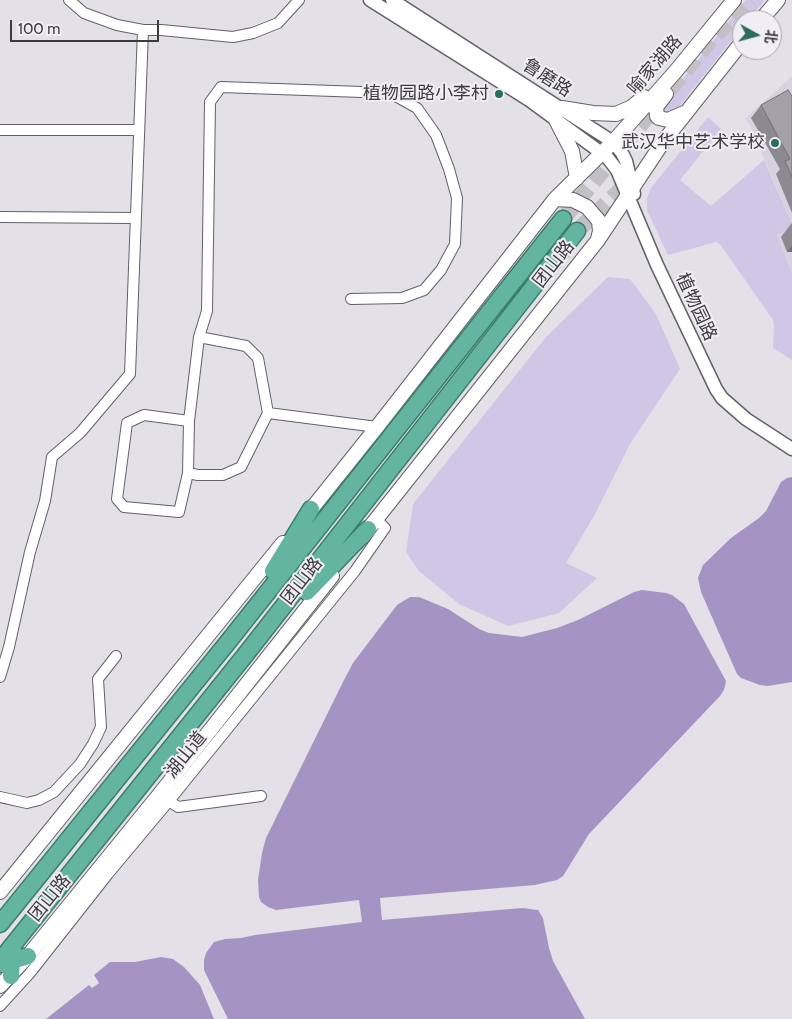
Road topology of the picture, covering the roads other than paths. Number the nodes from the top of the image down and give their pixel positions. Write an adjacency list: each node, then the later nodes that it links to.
1 (69, 0): 8 (street)
2 (299, 0): 8 (street)
3 (370, 0): 12 (street, 鲁磨路)
4 (392, 0): 12 (street, 鲁磨路)
5 (734, 0): 10 (main road, 喻家湖路)
6 (778, 0): 7 (main road)
7 (770, 10)
8 (143, 30): 14 (street)
9 (732, 54): 11 (main road)
10 (676, 71): 11 (main road); 12 (main road); 15 (main road, 喻家湖路)
11 (688, 109): 18 (main road)
12 (558, 113): 15 (street, 鲁磨路); 16 (street, 鲁磨路); 17 (main road)
13 (0, 130): 14 (street)
14 (139, 130): 21 (street)
15 (613, 142): 16 (main road, 喻家湖路); 18 (street, 鲁磨路)
16 (603, 153): 17 (main road); 18 (street, 植物园路)
17 (577, 178): 19 (main road)
18 (630, 192): 24 (main road, 团山路); 30 (street, 植物园路)
19 (555, 200): 24 (main road); 29 (main road)
20 (0, 217): 21 (street)
21 (135, 218): 37 (street)
22 (562, 219): 34 (highway, 团山路)
23 (577, 231): 35 (highway, 团山路)
24 (598, 240): 33 (main road, 团山路)
25 (351, 299): 26 (street)
26 (200, 337): 27 (street); 28 (street)
27 (268, 413): 29 (street); 31 (street)
28 (189, 420): 31 (street); 31 (street)
29 (377, 428): 32 (main road)
30 (792, 449)
31 (188, 473)
32 (311, 509): 34 (highway); 41 (main road)
33 (373, 525): 35 (highway); 40 (main road, 团山路)
34 (232, 637): 42 (highway, 团山路)
35 (246, 654): 46 (highway, 团山路)
36 (116, 656): 39 (street)
37 (0, 677)
38 (261, 796): 40 (street)
39 (0, 797)
40 (164, 798): 45 (main road, 团山路); 47 (street, 湖山道)
41 (3, 885)
42 (26, 890): 43 (highway); 44 (highway, 团山路)
43 (0, 914)
44 (0, 924)
45 (28, 956): 46 (highway)
46 (6, 966)
47 (0, 1006)

